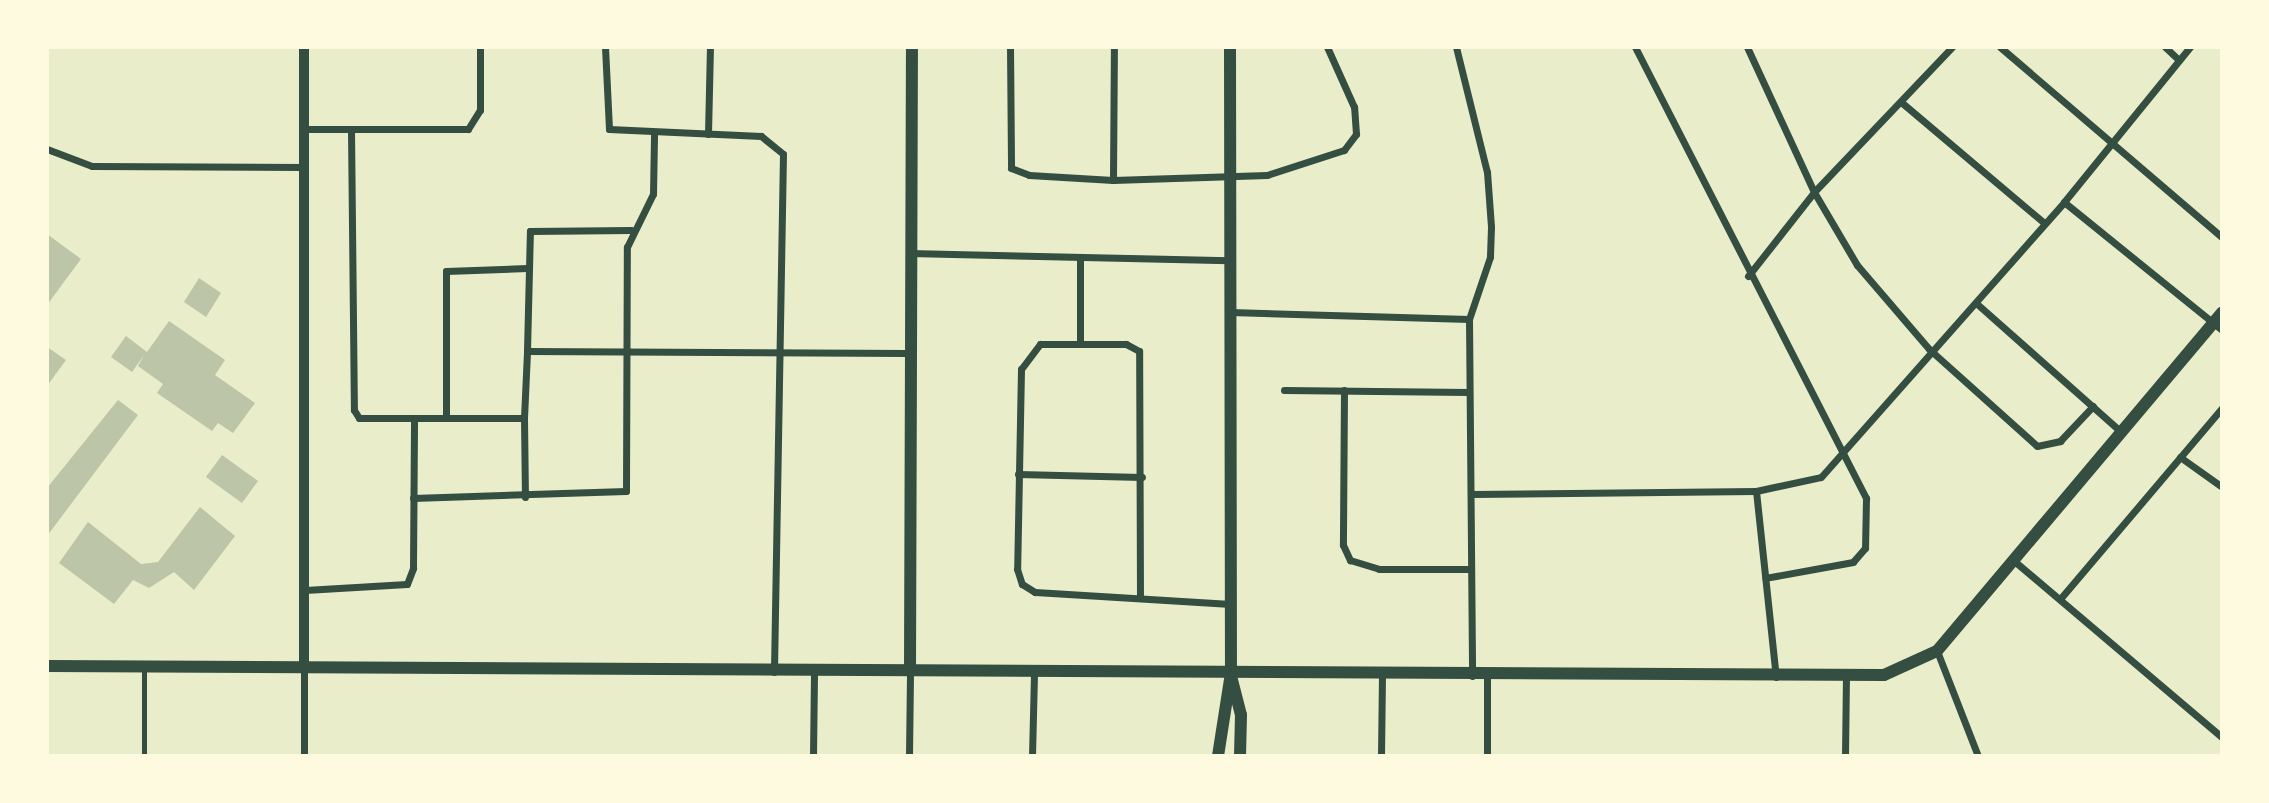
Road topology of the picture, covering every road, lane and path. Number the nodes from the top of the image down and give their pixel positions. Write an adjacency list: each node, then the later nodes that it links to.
1 (304, 47): 19 (street)
2 (481, 47): 20 (street)
3 (605, 47): 22 (street)
4 (710, 47): 21 (street)
5 (912, 47): 33 (main road)
6 (1010, 47): 27 (street)
7 (1114, 47): 27 (street)
8 (1230, 47): 26 (main road)
9 (1327, 47): 26 (street)
10 (1457, 47): 41 (street)
11 (1635, 47): 37 (street)
12 (1747, 47): 28 (street)
13 (1952, 47): 18 (street)
14 (2000, 47): 23 (street)
15 (2165, 47): 17 (street)
16 (2190, 47): 17 (street)
17 (2179, 60): 23 (street)
18 (1901, 102): 28 (street); 30 (street)
19 (305, 129): 20 (street); 25 (street)
20 (351, 130): 55 (street)
21 (708, 134): 22 (street); 47 (street)
22 (654, 135): 31 (street)
23 (2111, 140): 29 (street); 32 (street)
24 (47, 149): 25 (street)
25 (304, 167): 70 (street)
26 (1230, 177): 27 (street); 35 (main road)
27 (1113, 180)
28 (1814, 192): 37 (street); 44 (street)
29 (2064, 202): 30 (street); 42 (street)
30 (2044, 223): 38 (street)
31 (631, 230): 36 (street); 45 (street)
32 (2222, 237)
33 (908, 253): 34 (street); 48 (main road)
34 (1080, 259): 35 (street); 43 (street)
35 (1229, 260): 39 (main road)
36 (527, 268): 46 (street); 54 (street)
37 (1748, 275): 58 (street)
38 (1976, 303): 44 (street); 52 (street)
39 (1230, 312): 41 (street); 73 (main road)
40 (2222, 312): 42 (main road)
41 (1469, 319): 51 (street)
42 (2217, 326): 57 (main road)
43 (1080, 343): 60 (street); 61 (street)
44 (1928, 349): 52 (street); 58 (street)
45 (629, 350): 46 (street); 47 (street); 65 (street)
46 (527, 351): 56 (street)
47 (777, 353): 48 (street); 79 (street)
48 (907, 353): 78 (main road)
49 (1284, 390): 50 (street)
50 (1344, 390): 51 (street); 68 (street)
51 (1468, 392): 64 (street)
52 (2093, 406): 57 (street)
53 (2222, 408): 59 (street)
54 (446, 416): 55 (street); 56 (street)
55 (414, 418): 66 (street)
56 (524, 418): 65 (street)
57 (2119, 430): 67 (main road)
58 (1845, 452): 63 (street); 69 (street)
59 (2180, 457): 62 (street); 72 (street)
60 (1018, 474): 61 (street); 71 (street)
61 (1142, 477): 71 (street)
62 (2222, 487)
63 (1756, 491): 64 (street); 69 (street)
64 (1471, 494): 68 (street)
65 (525, 497): 66 (street)
66 (413, 498): 70 (street)
67 (2013, 560): 72 (street); 74 (main road)
68 (1471, 569): 84 (street)
69 (1765, 578): 86 (street)
70 (305, 590): 77 (street)
71 (1140, 596): 73 (street)
72 (2060, 599): 88 (street)
73 (1231, 604): 82 (main road)
74 (1937, 651): 87 (main road); 99 (street)
75 (47, 666): 76 (main road)
76 (144, 667): 77 (main road); 89 (lane)
77 (304, 667): 79 (main road); 90 (street)
78 (909, 670): 80 (main road); 81 (main road); 92 (street)
79 (774, 673): 80 (main road)
80 (814, 673): 91 (street)
81 (1034, 673): 82 (main road); 93 (street)
82 (1231, 676): 83 (main road); 94 (main road); 95 (main road)
83 (1381, 676): 84 (main road); 96 (street)
84 (1472, 677): 85 (main road)
85 (1487, 677): 86 (main road); 97 (street)
86 (1776, 677): 87 (main road)
87 (1846, 679): 98 (street)
88 (2222, 737)
89 (144, 756)
90 (304, 756)
91 (813, 756)
92 (909, 756)
93 (1032, 756)
94 (1218, 756)
95 (1240, 756)
96 (1381, 756)
97 (1487, 756)
98 (1845, 756)
99 (1979, 756)

